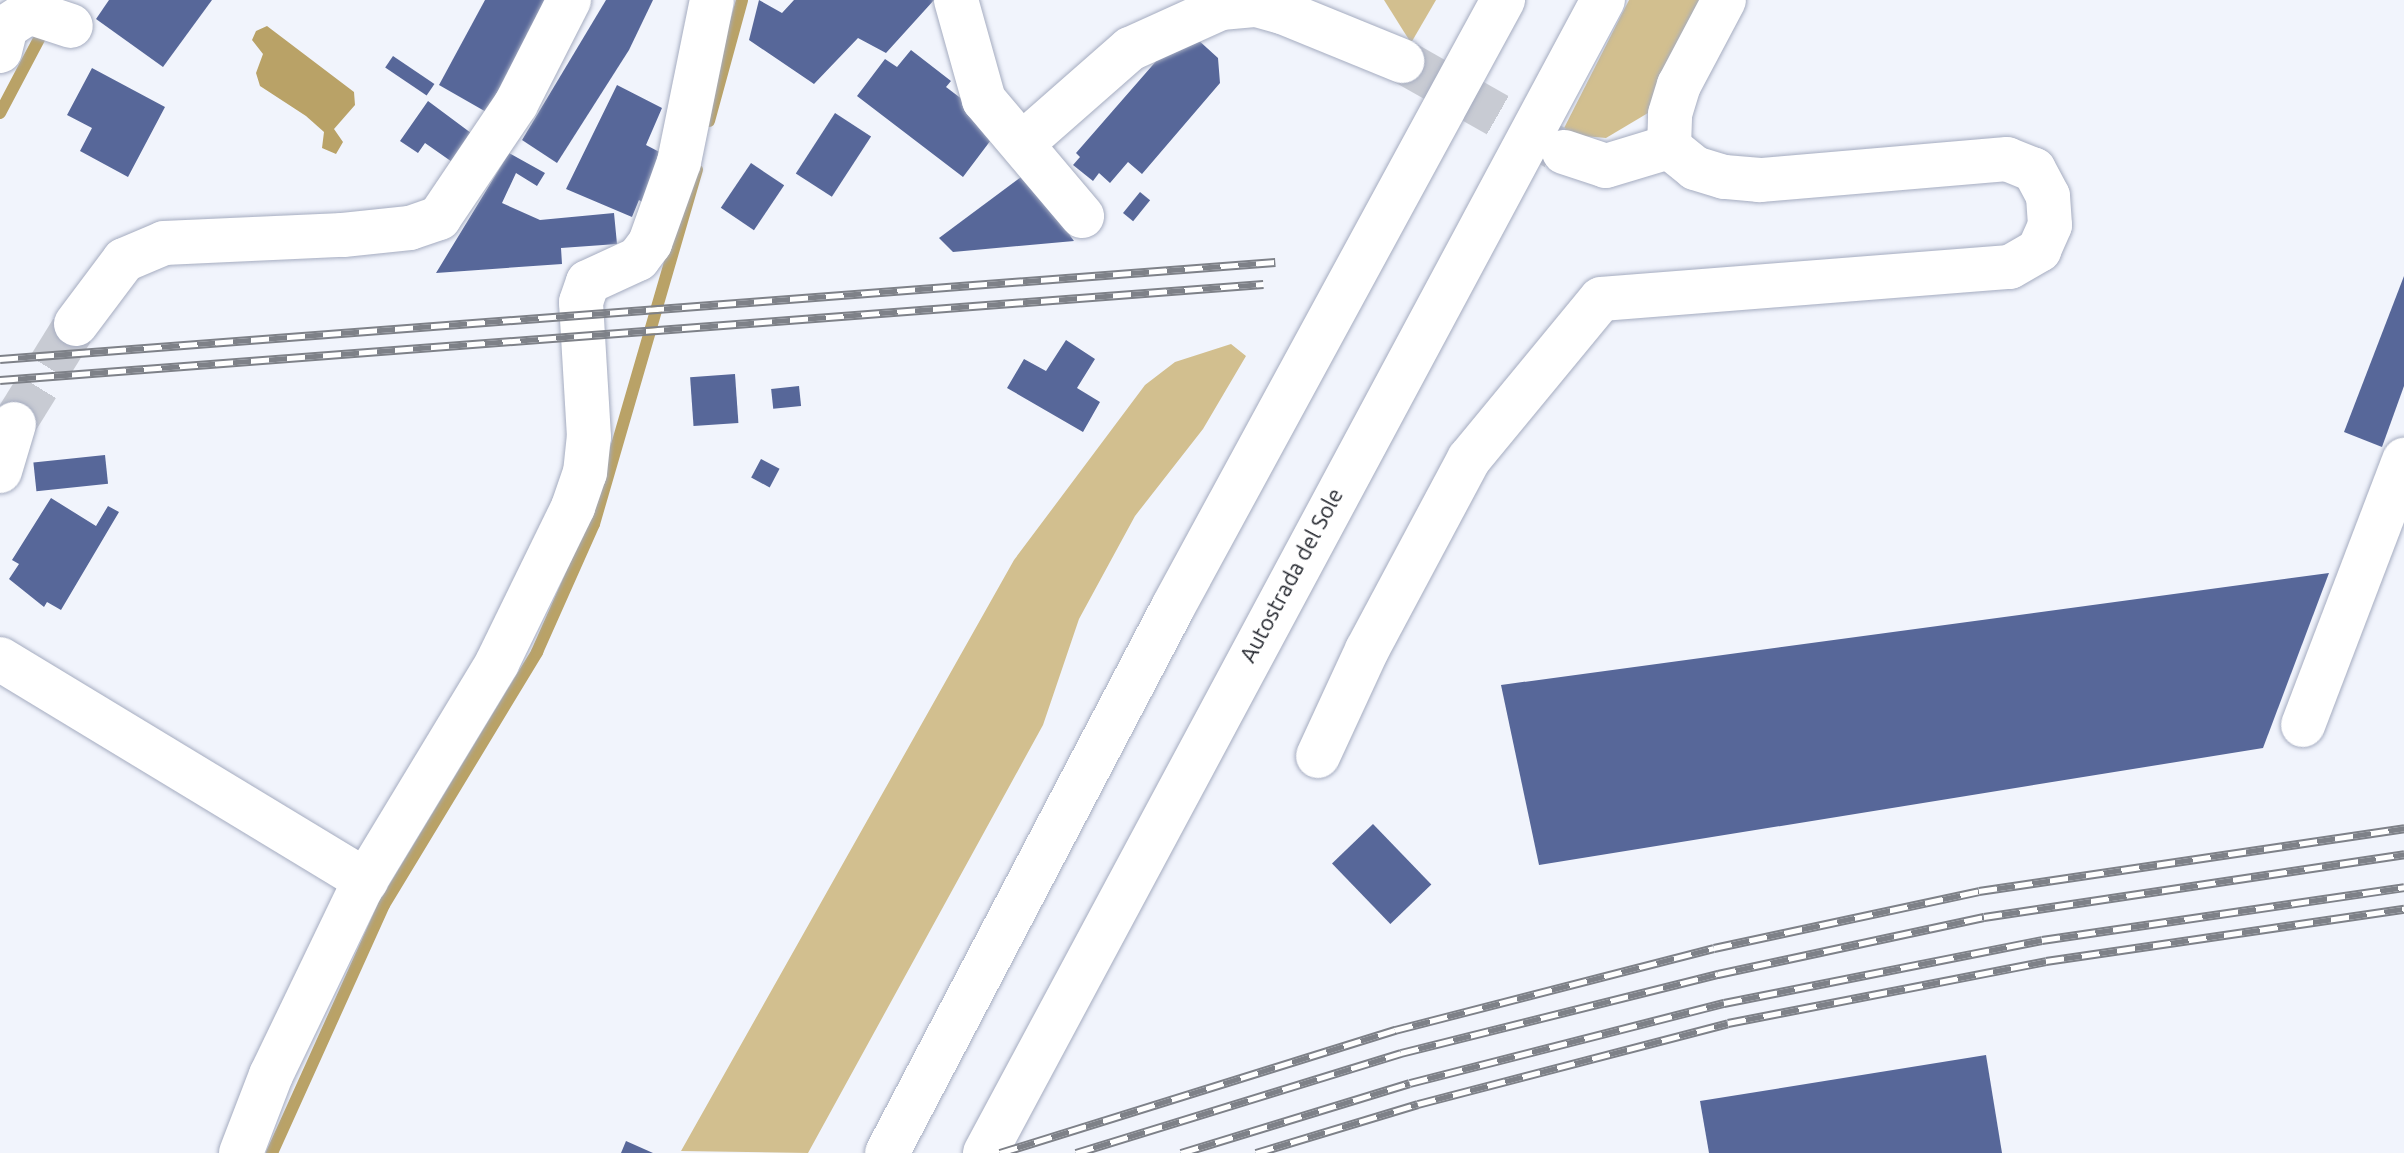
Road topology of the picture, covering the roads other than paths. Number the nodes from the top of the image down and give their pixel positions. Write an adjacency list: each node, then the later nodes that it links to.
1 (569, 0): 14 (main road)
2 (712, 0): 21 (main road)
3 (956, 0): 10 (main road)
4 (1503, 0): 23 (main road)
5 (1603, 0): 24 (main road, Autostrada del Sole)
6 (1724, 0): 11 (main road)
7 (71, 26): 8 (main road)
8 (0, 51)
9 (1402, 61): 10 (main road)
10 (1024, 142): 13 (main road)
11 (1669, 147): 12 (main road); 20 (main road)
12 (1564, 152)
13 (1082, 216)
14 (76, 324)
15 (14, 424): 17 (main road)
16 (2404, 460): 19 (main road)
17 (0, 471)
18 (0, 659): 21 (main road)
19 (2303, 725)
20 (1318, 756)
21 (366, 881): 22 (main road)
22 (241, 1153)
23 (887, 1153)
24 (985, 1153)

